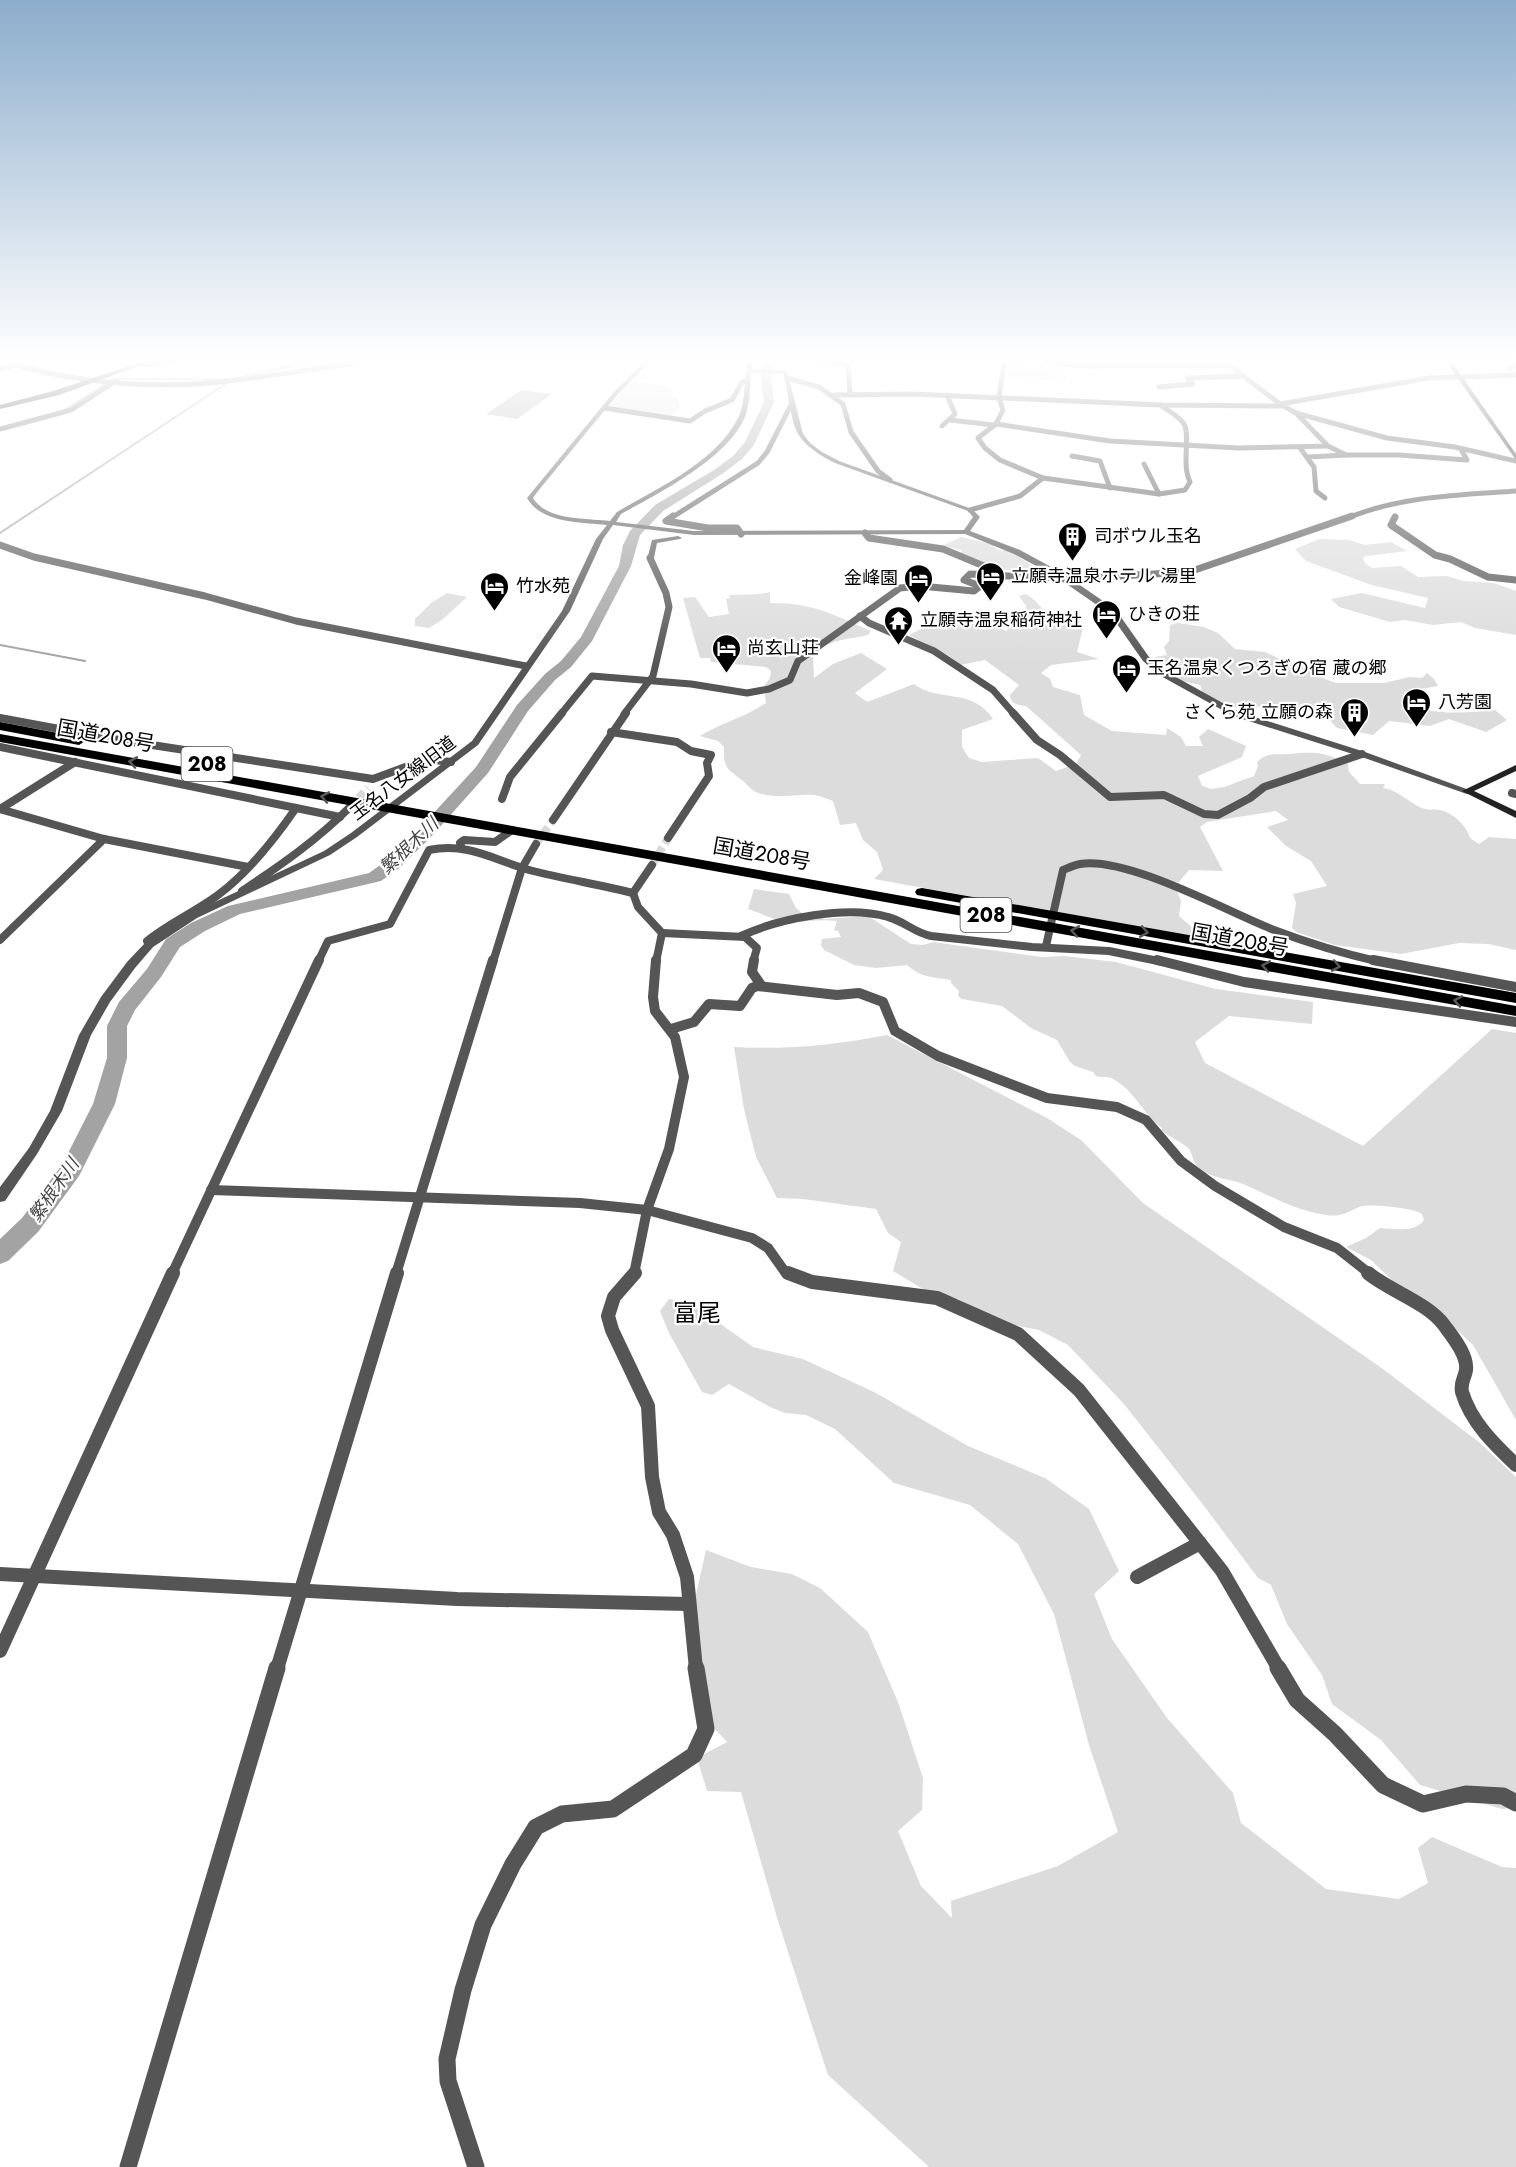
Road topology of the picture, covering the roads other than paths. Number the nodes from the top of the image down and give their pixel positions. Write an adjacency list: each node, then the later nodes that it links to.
1 (557, 463): 19 (street)
2 (700, 463): 19 (street, 玉名八女線旧道)
3 (758, 463): 22 (street)
4 (840, 463): 12 (street)
5 (873, 463): 12 (street)
6 (1005, 463): 11 (street)
7 (1101, 463): 13 (street)
8 (1184, 463): 15 (street)
9 (1310, 463): 16 (street)
10 (1144, 464): 15 (street)
11 (1043, 478): 13 (street); 17 (street)
12 (890, 480): 17 (street)
13 (1110, 488): 15 (street)
14 (1516, 491): 26 (street)
15 (1159, 495)
16 (1325, 498)
17 (970, 510): 20 (street)
18 (1395, 517): 27 (street)
19 (611, 523): 22 (street); 29 (street, 玉名八女線旧道)
20 (966, 532): 21 (street); 26 (street)
21 (865, 533): 22 (street); 25 (street)
22 (741, 534): 24 (street)
23 (0, 545): 29 (street)
24 (650, 558): 30 (street)
25 (1030, 577): 26 (street); 28 (street)
26 (1062, 577): 36 (street)
27 (1516, 580)
28 (860, 616): 30 (street); 36 (street)
29 (526, 666): 38 (street, 玉名八女線旧道)
30 (650, 682): 33 (street); 43 (street)
31 (0, 718): 40 (street)
32 (0, 726): 44 (highway, 国道208号 / 208)
33 (611, 732): 52 (street); 54 (street)
34 (0, 738): 47 (highway, 国道208号 / 208, one-way to 34)
35 (0, 747): 37 (street)
36 (1362, 754): 42 (street)
37 (75, 762): 46 (street); 48 (street)
38 (451, 762): 40 (street); 44 (street, 玉名八女線旧道)
39 (1516, 768): 42 (main road)
40 (374, 779): 41 (street)
41 (368, 788)
42 (1467, 791): 50 (main road)
43 (502, 799)
44 (402, 805): 47 (highway, 国道208号 / 208); 49 (highway, 国道208号 / 208); 49 (highway, 国道208号 / 208)
45 (350, 807): 51 (street)
46 (296, 808): 51 (street); 59 (street)
47 (388, 808): 62 (street, 玉名八女線旧道)
48 (0, 809): 55 (street)
49 (461, 815): 53 (highway, 国道208号 / 208); 70 (highway, 国道208号 / 208, one-way to 70)
50 (1516, 815)
51 (340, 817): 62 (street)
52 (553, 820)
53 (512, 830): 57 (street); 71 (highway, 国道208号 / 208, one-way to 53)
54 (668, 838)
55 (104, 839): 59 (street); 65 (street)
56 (536, 844): 60 (street)
57 (461, 846): 60 (street); 74 (street)
58 (652, 865): 61 (street)
59 (248, 867): 66 (street)
60 (522, 868): 61 (street); 76 (street)
61 (633, 893): 63 (street)
62 (230, 899): 66 (street, 玉名八女線旧道)
63 (662, 933): 64 (street); 73 (street)
64 (741, 936): 67 (street); 68 (street)
65 (0, 940)
66 (149, 945): 75 (street, 玉名八女線旧道)
67 (1046, 946): 69 (street); 72 (street)
68 (761, 985): 73 (street); 78 (street)
69 (1516, 987)
70 (1516, 998)
71 (1516, 1011)
72 (1516, 1022)
73 (671, 1029): 77 (street)
74 (211, 1190): 76 (street); 81 (street)
75 (0, 1197)
76 (421, 1198): 77 (street); 83 (street)
77 (647, 1210): 79 (street); 84 (street)
78 (1516, 1465)
79 (1200, 1544): 82 (street); 86 (street)
80 (0, 1574): 81 (street)
81 (33, 1576): 83 (street); 85 (street)
82 (1137, 1577)
83 (301, 1592): 84 (street); 87 (street)
84 (688, 1604): 88 (street)
85 (0, 1651)
86 (1516, 1803)
87 (128, 2167)
88 (476, 2167)

